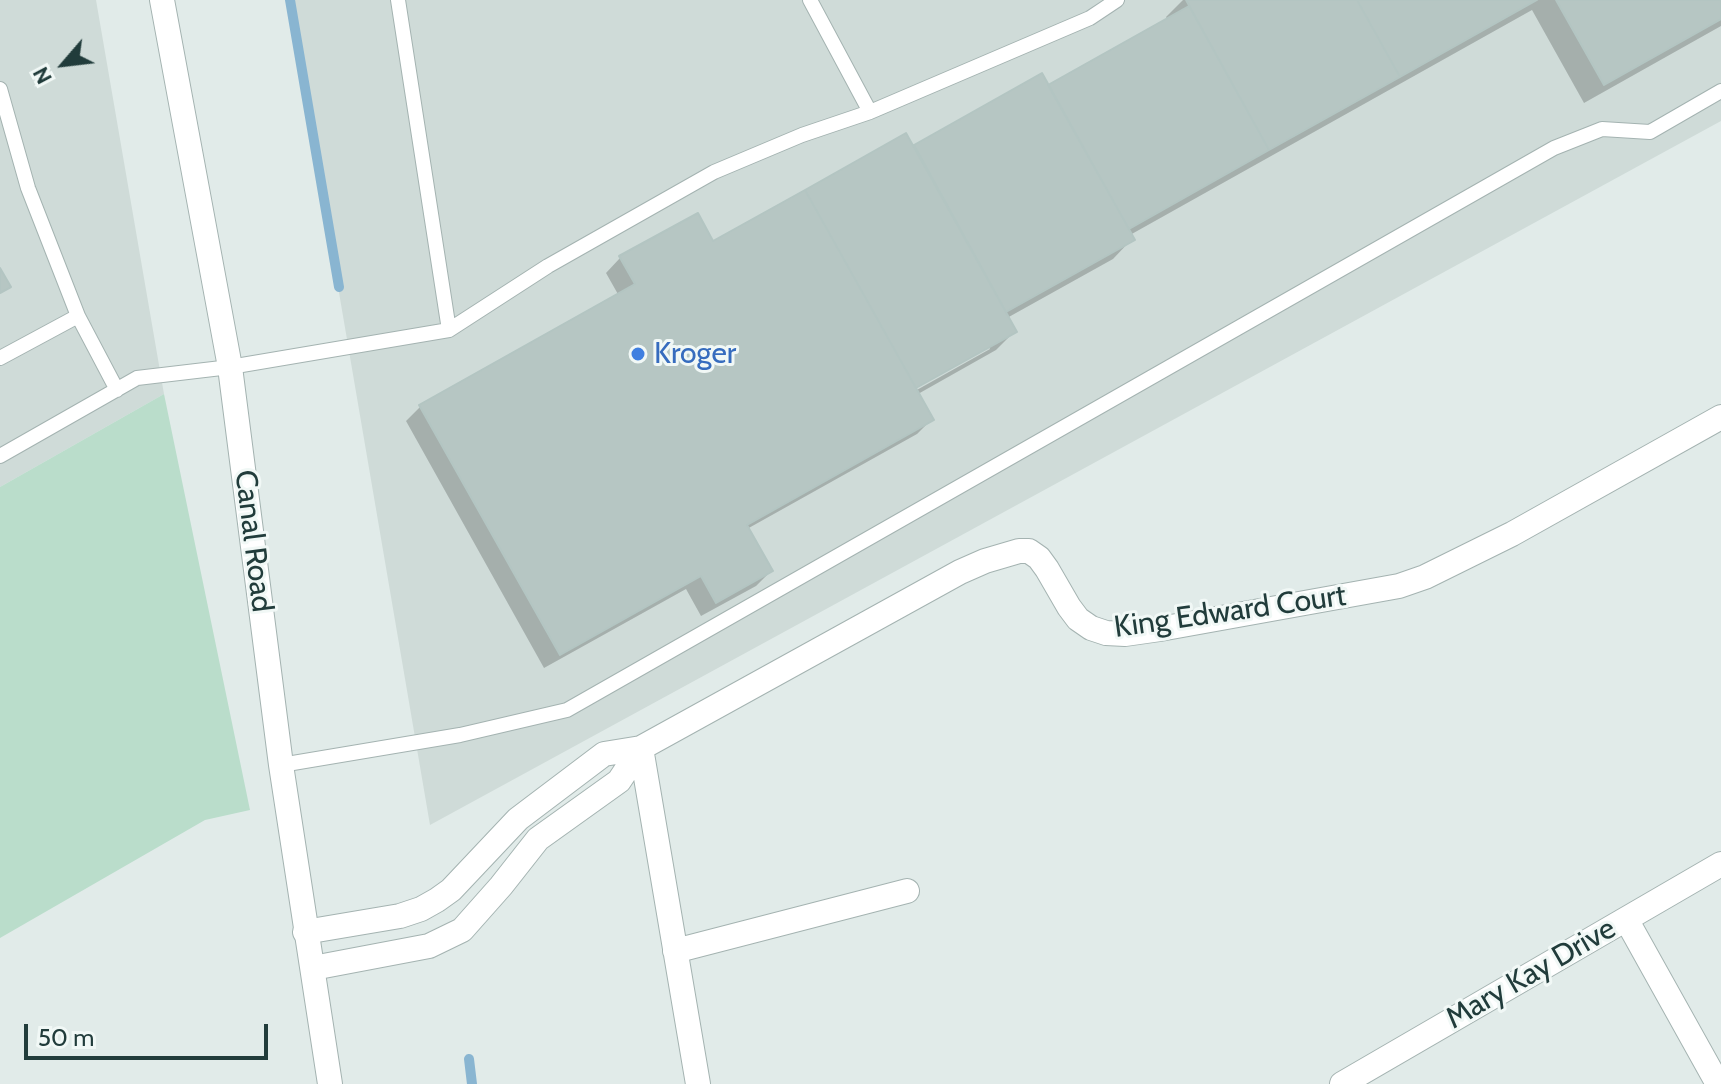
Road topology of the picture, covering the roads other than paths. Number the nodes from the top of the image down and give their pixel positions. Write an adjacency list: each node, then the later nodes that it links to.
1 (162, 0): 11 (street, Canal Road)
2 (398, 0): 9 (lane)
3 (810, 0): 7 (lane)
4 (1117, 0): 7 (lane)
5 (0, 89): 8 (lane)
6 (1721, 91): 16 (lane)
7 (870, 112): 9 (lane)
8 (78, 316): 10 (lane); 12 (lane)
9 (449, 330): 11 (lane)
10 (0, 358)
11 (230, 367): 12 (lane); 16 (street, Canal Road)
12 (117, 390): 14 (lane)
13 (1721, 417): 15 (street, King Edward Court)
14 (0, 456)
15 (641, 748): 20 (street); 21 (street); 22 (street)
16 (281, 765): 20 (street, Canal Road)
17 (1721, 864): 19 (street, Mary Kay Drive)
18 (907, 891): 21 (street)
19 (1626, 919): 26 (street, Mary Kay Drive); 27 (street)
20 (305, 932): 22 (street, Canal Road)
21 (675, 951): 25 (street)
22 (313, 968): 24 (street, Canal Road)
23 (322, 1084): 24 (street)
24 (330, 1084)
25 (698, 1084)
26 (1342, 1084)
27 (1718, 1084)

